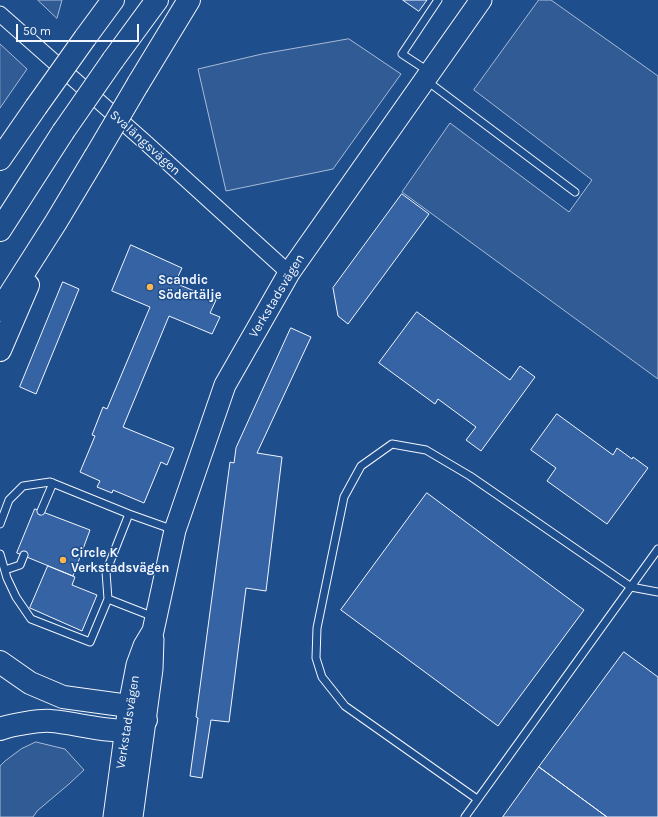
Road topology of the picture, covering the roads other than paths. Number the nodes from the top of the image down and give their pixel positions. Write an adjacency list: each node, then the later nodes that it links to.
1 (113, 0): 8 (highway, bridge)
2 (157, 0): 11 (highway, bridge)
3 (189, 0): 10 (highway, bridge)
4 (438, 0): 7 (lane)
5 (481, 0): 7 (main road, Verkstadsvägen)
6 (0, 14): 12 (street, Svalängsvägen)
7 (428, 76): 9 (lane); 12 (main road, Verkstadsvägen)
8 (0, 159)
9 (576, 192)
10 (56, 222): 13 (highway); 14 (highway)
11 (0, 230)
12 (289, 273): 19 (main road, Verkstadsvägen)
13 (0, 310)
14 (0, 350)
15 (53, 483): 16 (lane); 17 (lane); 18 (lane)
16 (41, 511)
17 (129, 514): 19 (lane); 26 (lane)
18 (0, 524)
19 (175, 530): 27 (main road, Verkstadsvägen)
20 (658, 549): 24 (lane)
21 (0, 554): 23 (lane)
22 (24, 555): 23 (lane)
23 (5, 570): 26 (lane)
24 (630, 587): 25 (lane); 33 (lane); 33 (lane)
25 (658, 592)
26 (108, 599): 27 (lane)
27 (154, 624): 29 (main road, Verkstadsvägen); 30 (main road, Verkstadsvägen)
28 (0, 662): 29 (highway)
29 (129, 706): 30 (highway); 32 (main road, Verkstadsvägen)
30 (146, 720): 32 (highway); 35 (main road, Verkstadsvägen)
31 (0, 730): 32 (highway)
32 (126, 731): 34 (main road, Verkstadsvägen)
33 (477, 799): 36 (lane)
34 (114, 817)
35 (132, 817)
36 (465, 817)

